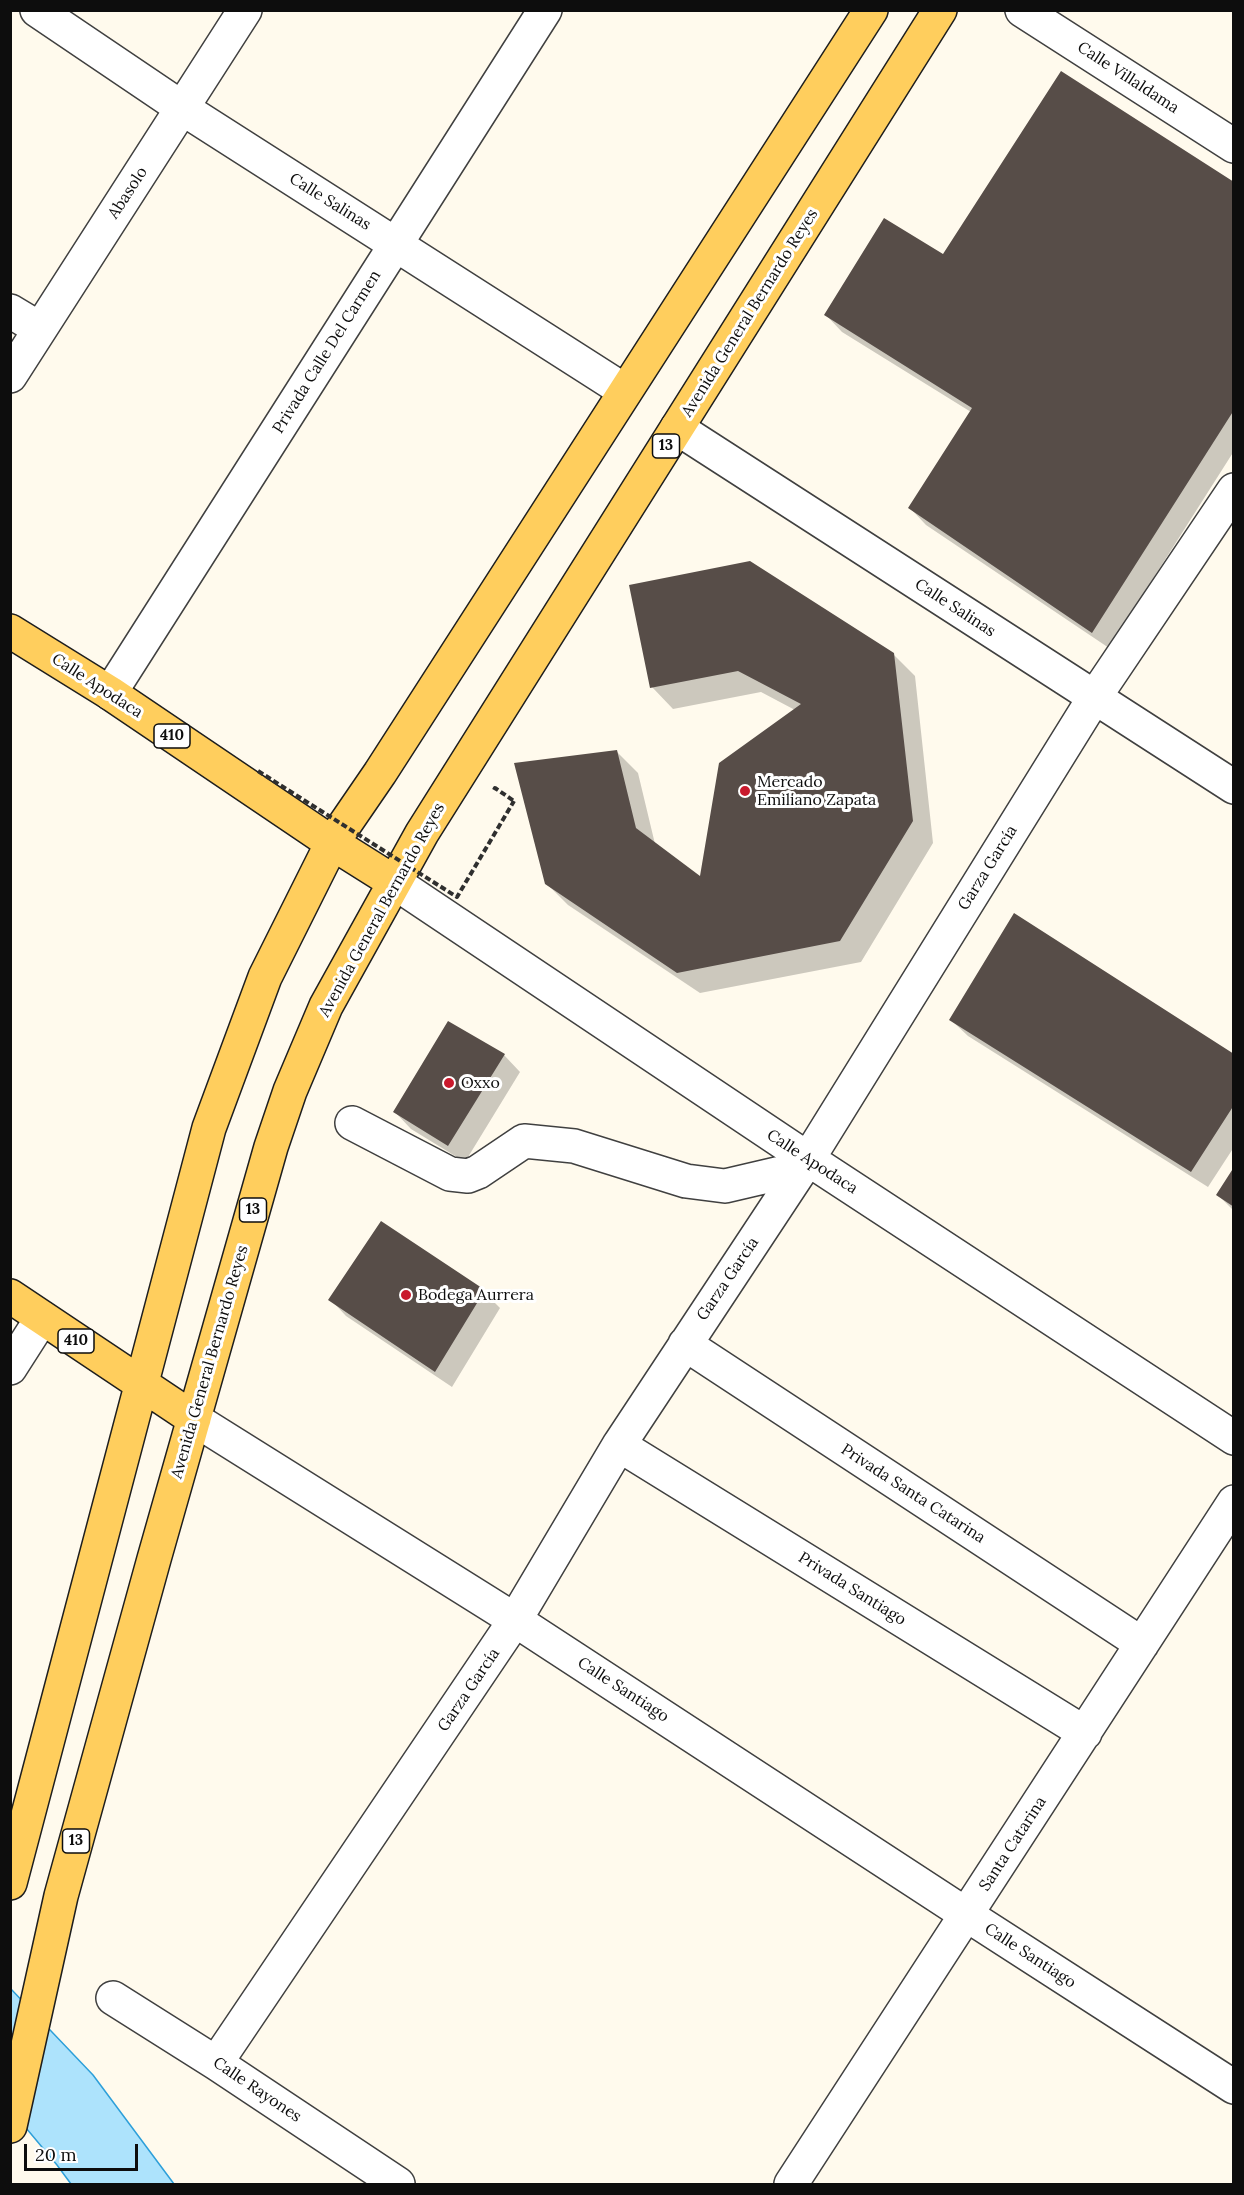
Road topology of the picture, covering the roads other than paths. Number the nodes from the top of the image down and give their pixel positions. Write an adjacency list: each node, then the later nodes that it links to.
1 (37, 10): 7 (street, Calle Salinas)
2 (245, 10): 7 (street, Abasolo)
3 (545, 10): 9 (street, Privada Calle Del Carmen)
4 (871, 10): 13 (main road)
5 (940, 10): 14 (main road, Avenida General Bernardo Reyes / 13)
6 (1022, 10): 8 (street, Calle Villaldama)
7 (182, 108): 9 (street, Calle Salinas); 11 (street, Abasolo)
8 (1233, 146)
9 (396, 244): 13 (street, Calle Salinas); 17 (street, Privada Calle Del Carmen)
10 (10, 311): 11 (street)
11 (40, 329): 12 (street, Abasolo)
12 (10, 376)
13 (625, 391): 20 (main road)
14 (677, 428): 18 (street, Calle Salinas); 21 (main road, Avenida General Bernardo Reyes / 13)
15 (1233, 490): 18 (street, Garza García)
16 (10, 631): 17 (main road, Calle Apodaca / 410)
17 (110, 693): 20 (main road, Calle Apodaca / 410)
18 (1094, 698): 19 (street, Calle Salinas); 23 (street, Garza García)
19 (1233, 787)
20 (332, 843): 21 (main road, 410); 28 (main road)
21 (394, 882): 23 (street, Calle Apodaca); 29 (main road, Avenida General Bernardo Reyes / 13)
22 (352, 1123): 23 (street)
23 (805, 1163): 26 (street, Garza García); 30 (street, Calle Apodaca)
24 (10, 1296): 25 (main road, Calle Santiago / 410)
25 (42, 1317): 27 (street); 28 (main road, Calle Santiago / 410)
26 (685, 1344): 31 (street, Garza García); 34 (street, Privada Santa Catarina)
27 (10, 1368)
28 (141, 1385): 29 (main road, Calle Santiago / 410); 36 (main road)
29 (194, 1419): 33 (street, Calle Santiago); 41 (main road, Avenida General Bernardo Reyes / 13)
30 (1233, 1438)
31 (619, 1445): 33 (street, Garza García); 35 (street, Privada Santiago)
32 (1233, 1502): 34 (street, Santa Catarina)
33 (515, 1620): 37 (street, Calle Santiago); 39 (street, Garza García)
34 (1142, 1644): 35 (street, Santa Catarina)
35 (1085, 1733): 37 (street, Santa Catarina)
36 (10, 1883)
37 (967, 1915): 40 (street, Calle Santiago); 43 (street, Santa Catarina)
38 (113, 1998): 39 (street, Calle Rayones)
39 (216, 2063): 42 (street, Calle Rayones)
40 (1233, 2087)
41 (10, 2126)
42 (398, 2184)
43 (791, 2184)

